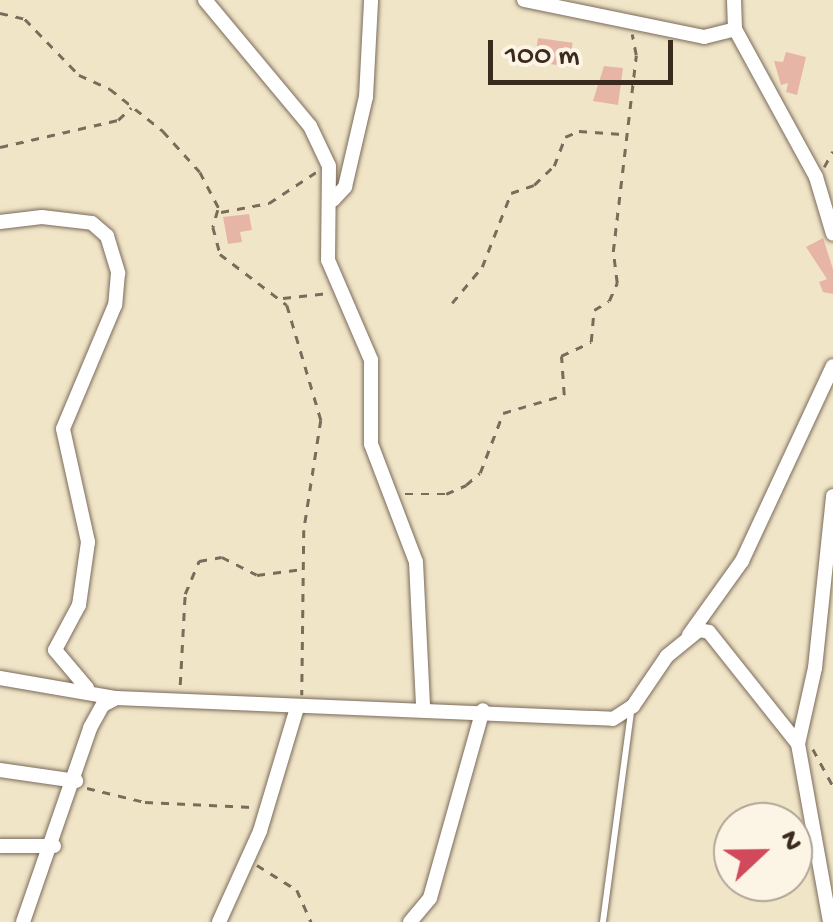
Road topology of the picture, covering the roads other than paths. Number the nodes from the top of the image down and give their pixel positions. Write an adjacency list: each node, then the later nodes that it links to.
1 (205, 0): 6 (street)
2 (370, 0): 6 (street)
3 (524, 0): 5 (street)
4 (734, 0): 5 (street)
5 (735, 28): 8 (street)
6 (333, 200): 15 (street)
7 (0, 222): 13 (street)
8 (833, 234)
9 (833, 366): 11 (street)
10 (833, 496): 19 (street)
11 (688, 635): 16 (street); 19 (street)
12 (0, 678): 13 (street)
13 (87, 688): 14 (street)
14 (116, 698): 17 (street); 21 (street)
15 (423, 706): 17 (street); 18 (street)
16 (633, 706): 18 (street); 27 (lane)
17 (297, 708): 25 (street)
18 (483, 710): 26 (street)
19 (800, 737): 28 (street)
20 (0, 770): 21 (street)
21 (75, 783): 23 (street)
22 (0, 846): 23 (street)
23 (54, 846): 24 (street)
24 (23, 922)
25 (219, 922)
26 (410, 922)
27 (603, 922)
28 (830, 922)

